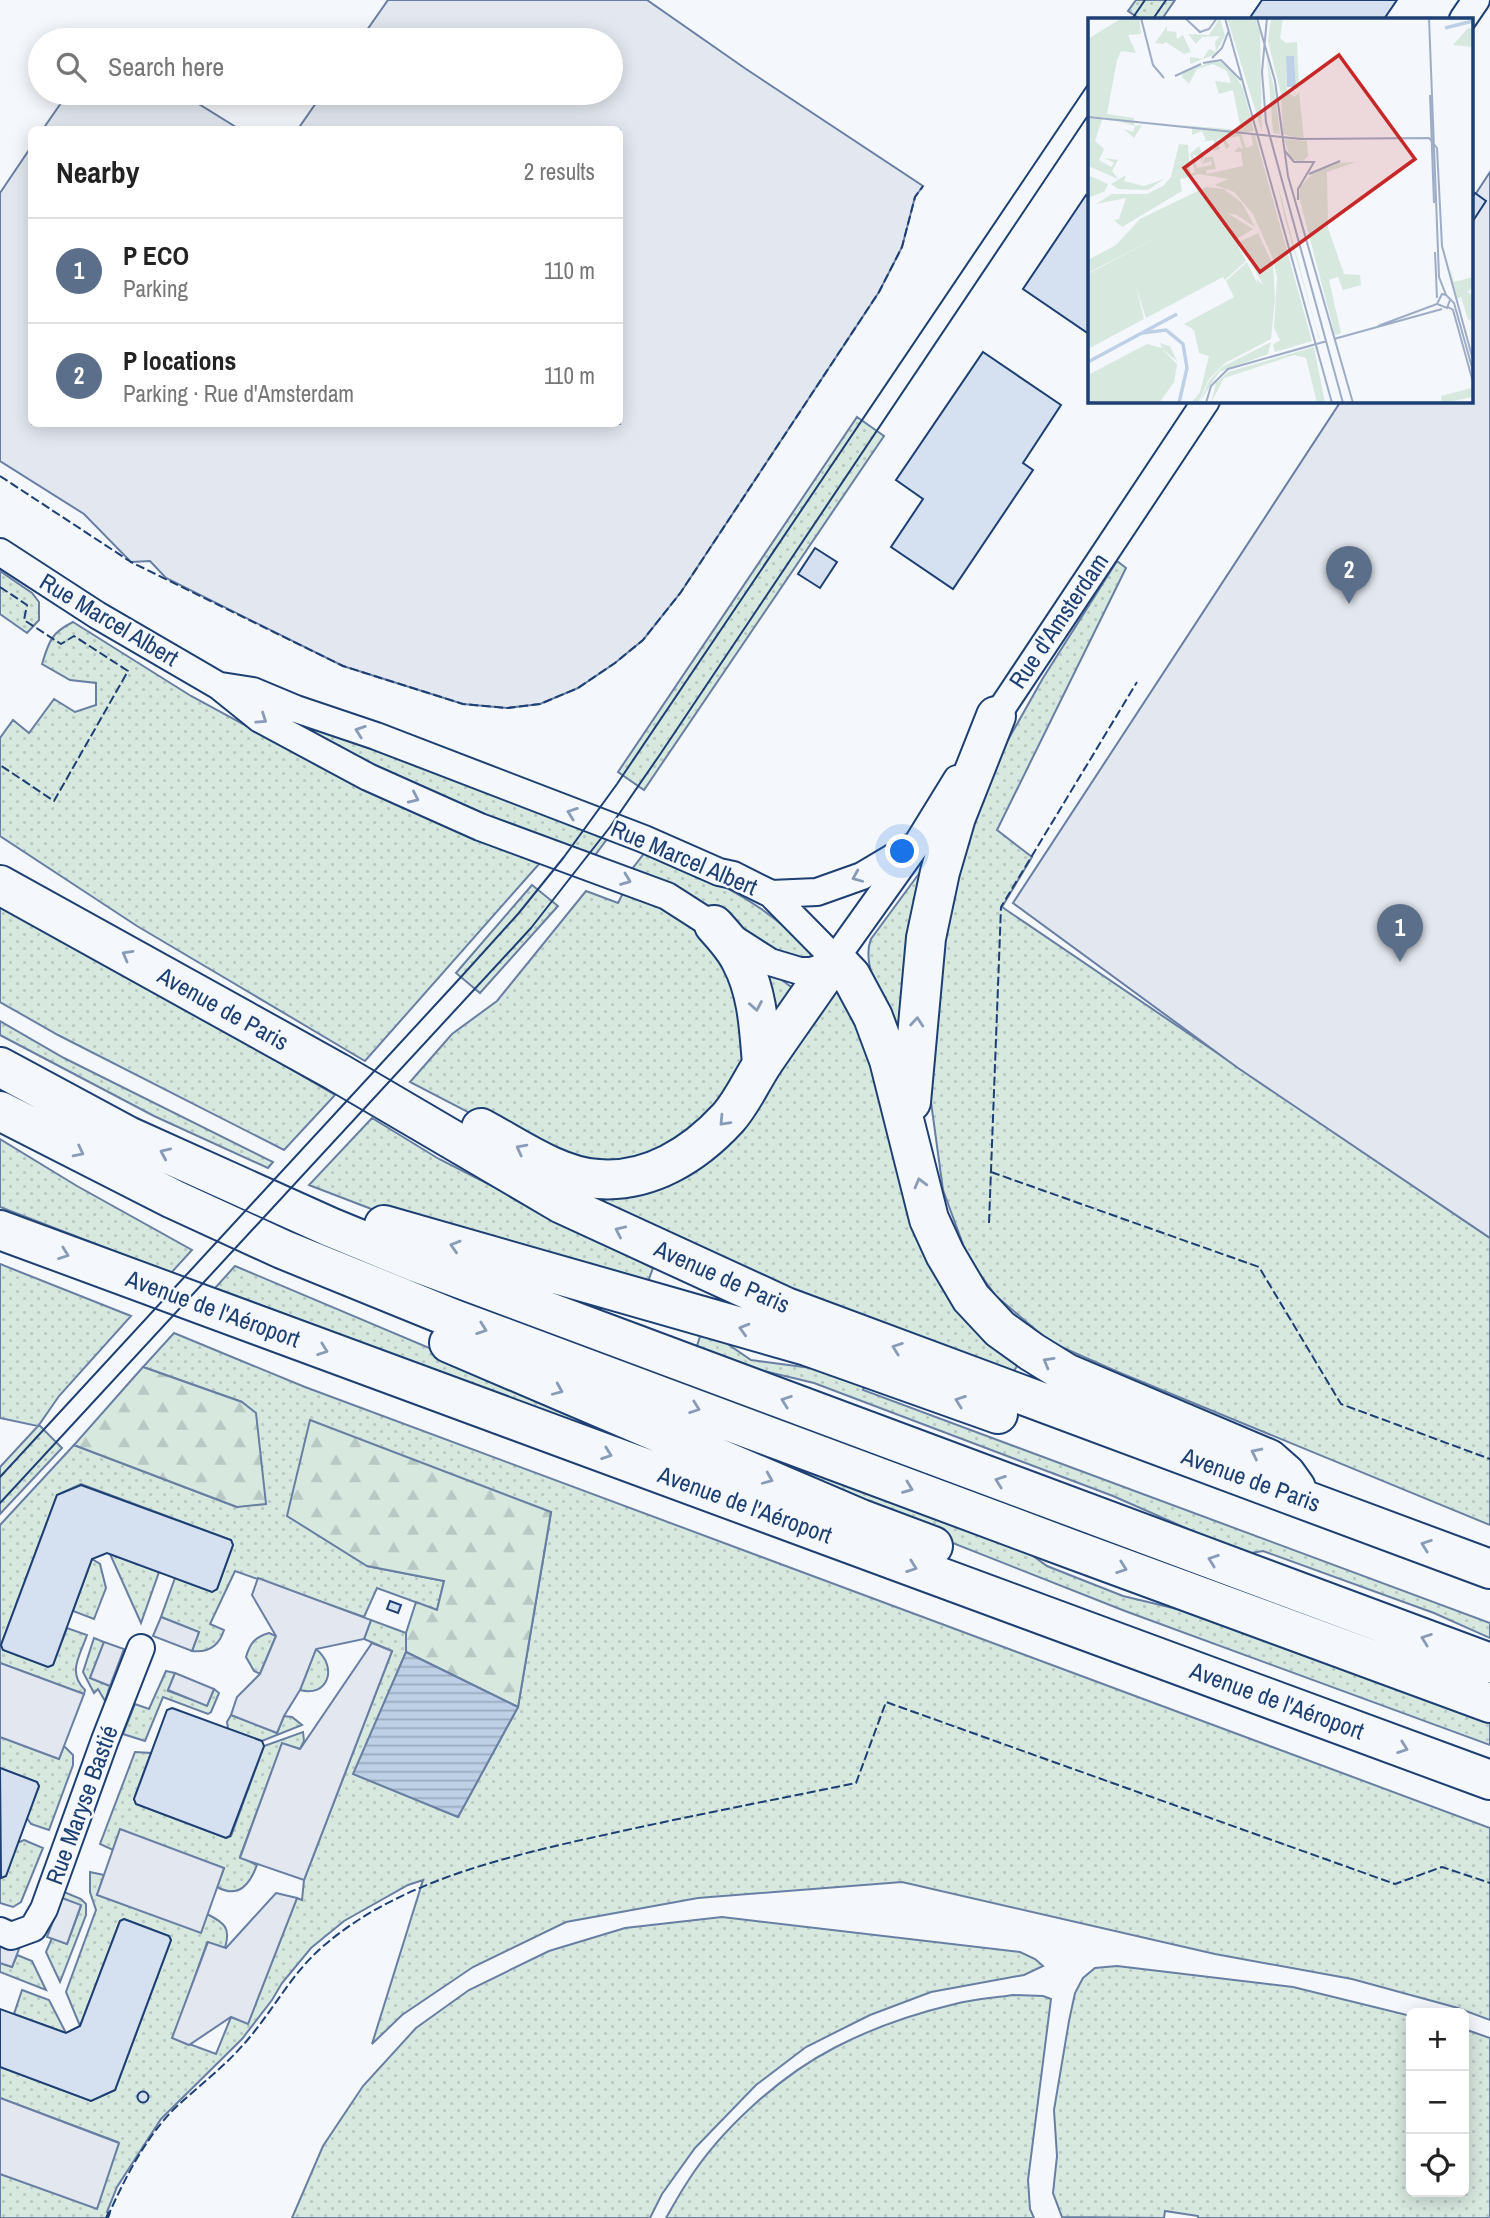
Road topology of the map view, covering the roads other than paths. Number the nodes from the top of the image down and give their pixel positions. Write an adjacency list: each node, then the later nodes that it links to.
1 (1476, 0): 2 (street)
2 (1463, 18)
3 (1205, 402): 6 (street, Rue d'Amsterdam)
4 (0, 552): 5 (street, Rue Marcel Albert)
5 (219, 686): 9 (street, Rue Marcel Albert, one-way to 5); 10 (street, Rue Marcel Albert, one-way to 10)
6 (996, 716): 7 (street, Rue d'Amsterdam); 16 (highway, one-way to 6)
7 (917, 844): 9 (street, Rue d'Amsterdam, one-way to 9); 11 (street, Rue d'Amsterdam)
8 (0, 885): 14 (highway, Avenue de Paris, one-way to 8)
9 (771, 894): 11 (street, Rue Marcel Albert)
10 (714, 925): 11 (street, Rue Marcel Albert); 12 (highway, one-way to 12)
11 (835, 959): 12 (highway); 16 (highway)
12 (762, 1065): 14 (highway, one-way to 14)
13 (0, 1067): 17 (highway, one-way to 13)
14 (337, 1072): 20 (highway, Avenue de Paris, one-way to 14)
15 (0, 1111): 19 (highway, one-way to 19)
16 (908, 1139): 20 (highway, one-way to 16)
17 (228, 1180): 20 (highway, one-way to 17); 23 (highway, one-way to 17)
18 (0, 1230): 24 (highway, Avenue de l'Aéroport, one-way to 24)
19 (282, 1249): 24 (highway, one-way to 24); 25 (highway, one-way to 25)
20 (1304, 1500): 21 (highway, Avenue de Paris, one-way to 20)
21 (1490, 1569)
22 (141, 1648): 27 (street, Rue Maryse Bastié)
23 (1490, 1663)
24 (1247, 1690): 26 (highway, Avenue de l'Aéroport, one-way to 26)
25 (1490, 1703)
26 (1490, 1780)
27 (0, 1931)

